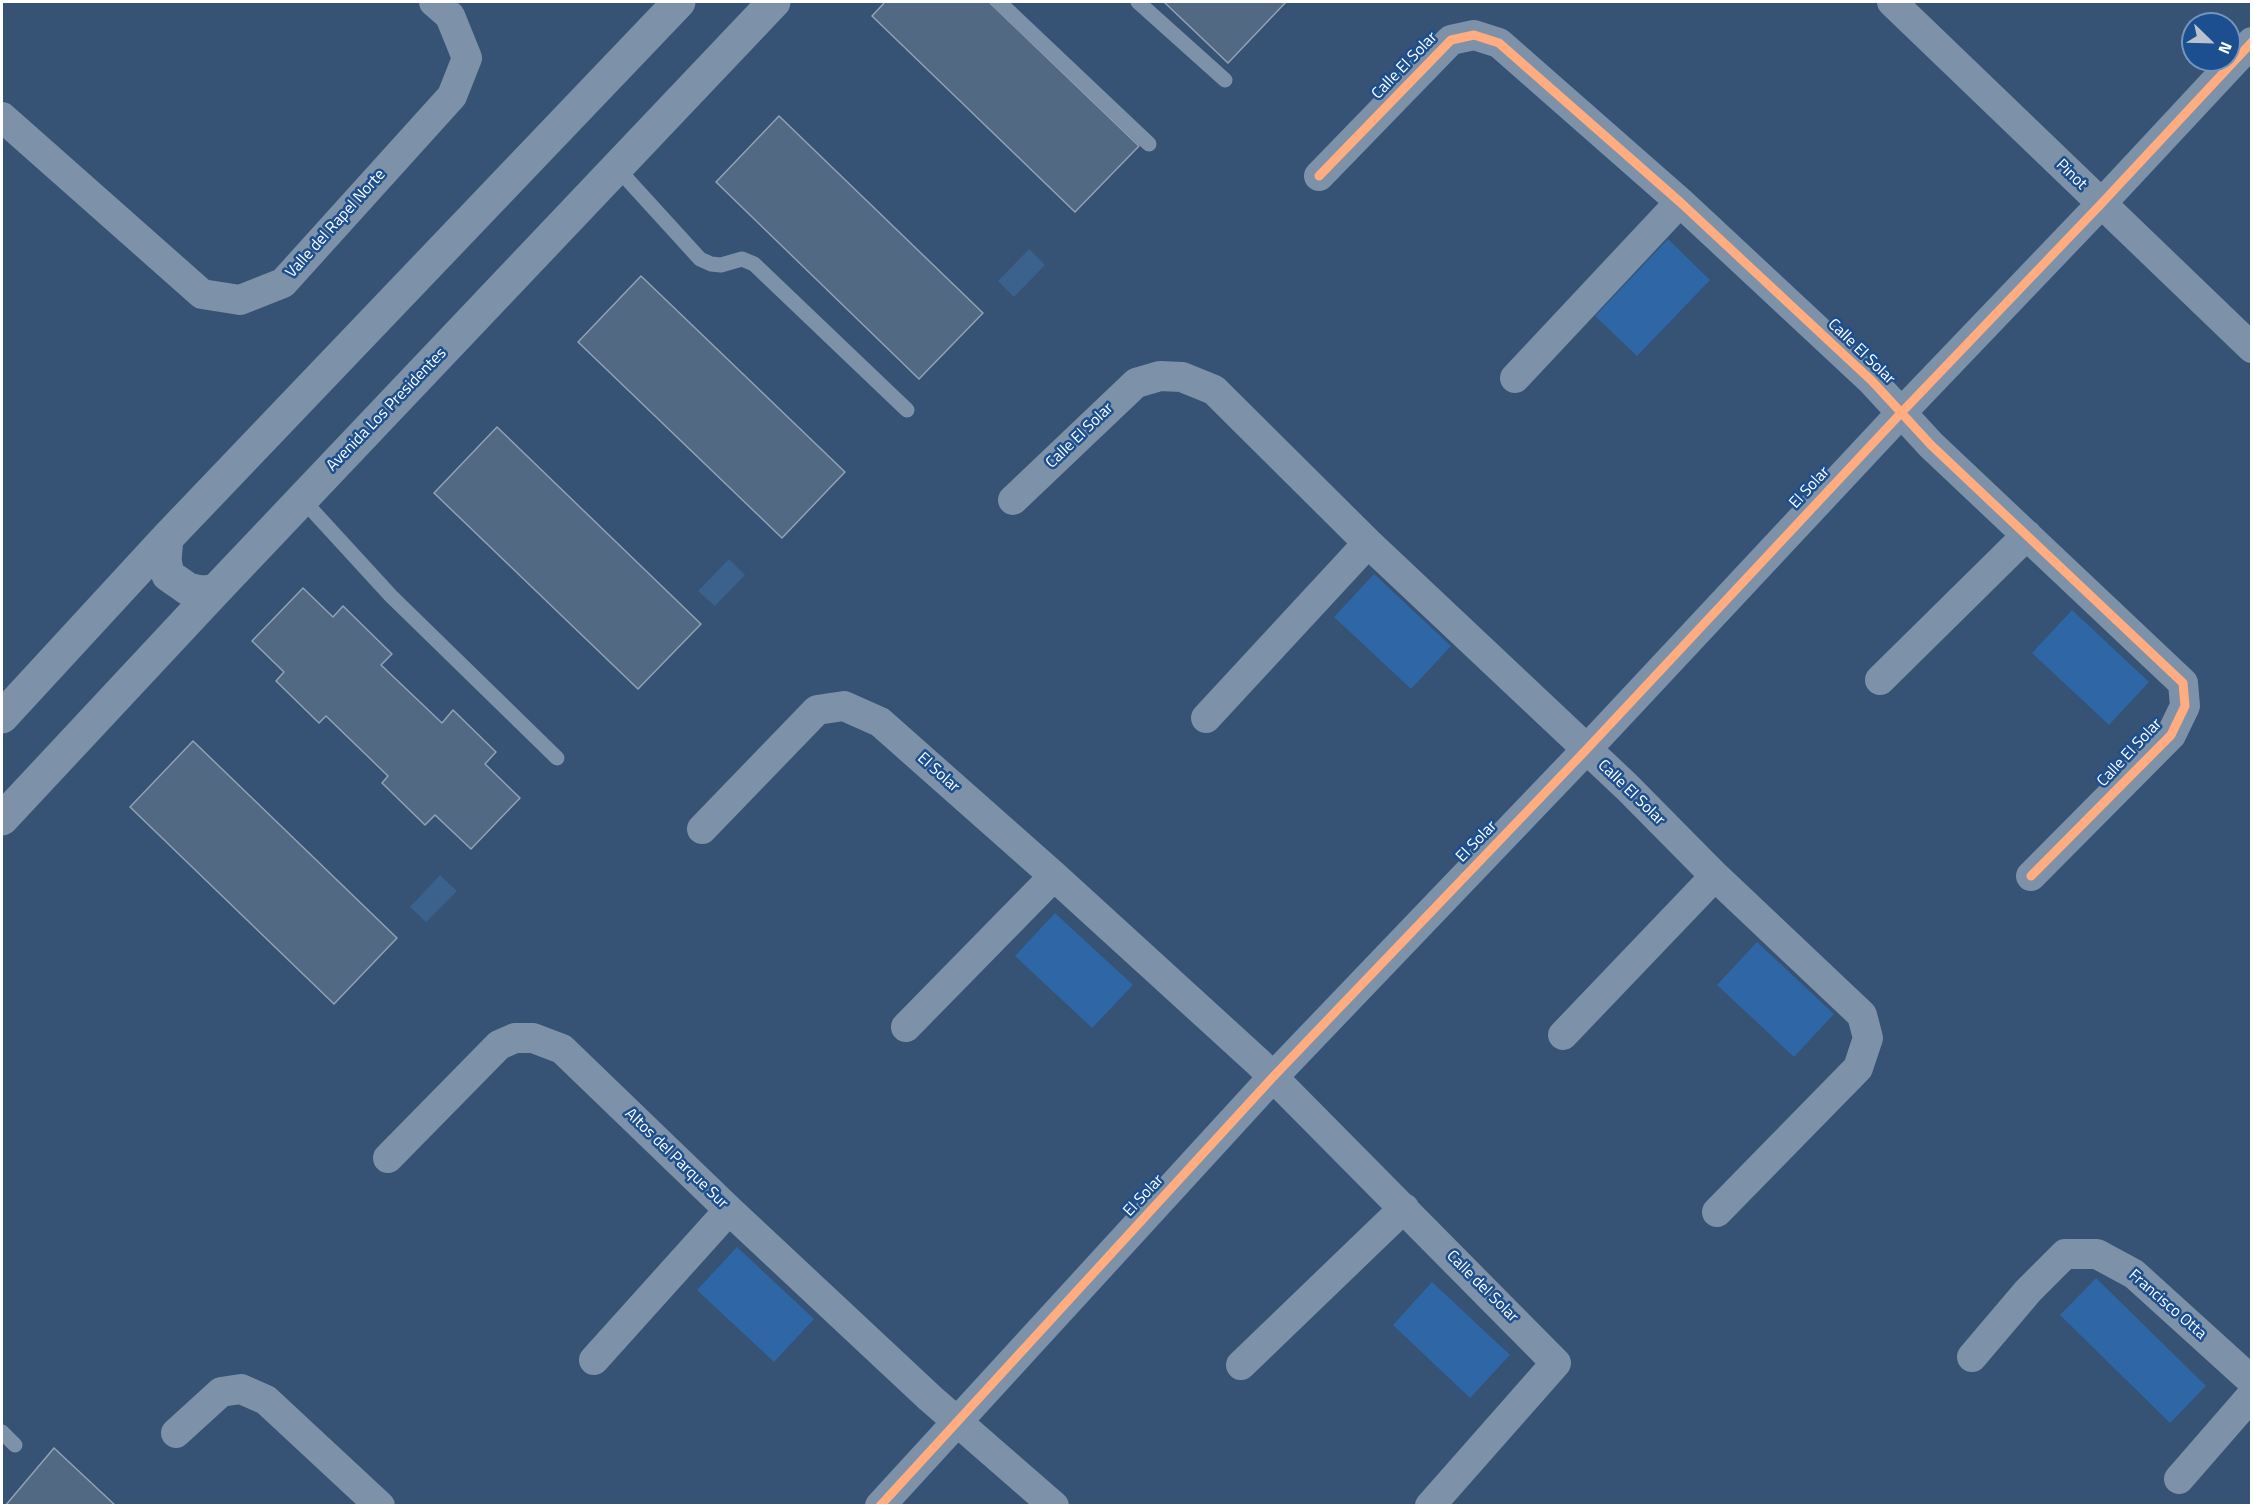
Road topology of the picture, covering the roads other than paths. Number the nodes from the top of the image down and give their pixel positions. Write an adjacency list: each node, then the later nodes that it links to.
1 (434, 2): 9 (street, Valle del Rapel Norte)
2 (679, 2): 22 (street)
3 (774, 2): 11 (street, Avenida Los Presidentes)
4 (999, 2): 10 (lane)
5 (1138, 2): 8 (lane)
6 (1892, 2): 14 (street, Pinot)
7 (2252, 42): 14 (street, El Solar)
8 (1225, 80)
9 (2, 117)
10 (1149, 144)
11 (617, 168): 17 (lane); 19 (street, Avenida Los Presidentes)
12 (1319, 176): 13 (street, Calle El Solar)
13 (1680, 202): 16 (street); 18 (street, Calle El Solar)
14 (2102, 204): 15 (street, Pinot); 18 (street, El Solar)
15 (2252, 348)
16 (1515, 378)
17 (907, 410)
18 (1902, 412): 21 (street, Calle El Solar); 28 (street, El Solar)
19 (302, 499): 24 (street, Avenida Los Presidentes); 29 (lane)
20 (1013, 500): 23 (street, Calle El Solar)
21 (2028, 535): 25 (street); 34 (street, Calle El Solar)
22 (167, 538): 24 (street); 26 (street)
23 (1368, 543): 27 (street); 28 (street, Calle El Solar)
24 (215, 591): 30 (street, Avenida Los Presidentes)
25 (1880, 680)
26 (2, 717)
27 (1206, 718)
28 (1586, 750): 33 (street, Calle El Solar); 37 (street, El Solar)
29 (556, 758)
30 (2, 819)
31 (702, 829): 32 (street, El Solar)
32 (1054, 876): 35 (street); 37 (street, El Solar)
33 (1715, 876): 36 (street); 41 (street, Calle El Solar)
34 (2031, 876)
35 (906, 1027)
36 (1563, 1035)
37 (1273, 1077): 39 (street, Calle del Solar); 47 (street, El Solar)
38 (388, 1158): 40 (street, Altos del Parque Sur)
39 (1404, 1208): 44 (street); 55 (street, Calle del Solar)
40 (729, 1210): 43 (street); 47 (street, Altos del Parque Sur)
41 (1717, 1212)
42 (1972, 1357): 45 (street, Francisco Otta)
43 (594, 1360)
44 (1241, 1365)
45 (2252, 1381)
46 (2252, 1395): 51 (street)
47 (957, 1421): 53 (street, El Solar); 54 (street)
48 (2, 1432): 50 (lane)
49 (176, 1433): 52 (street)
50 (15, 1445)
51 (2179, 1479)
52 (380, 1506)
53 (880, 1506)
54 (1054, 1506)
55 (1430, 1506)

